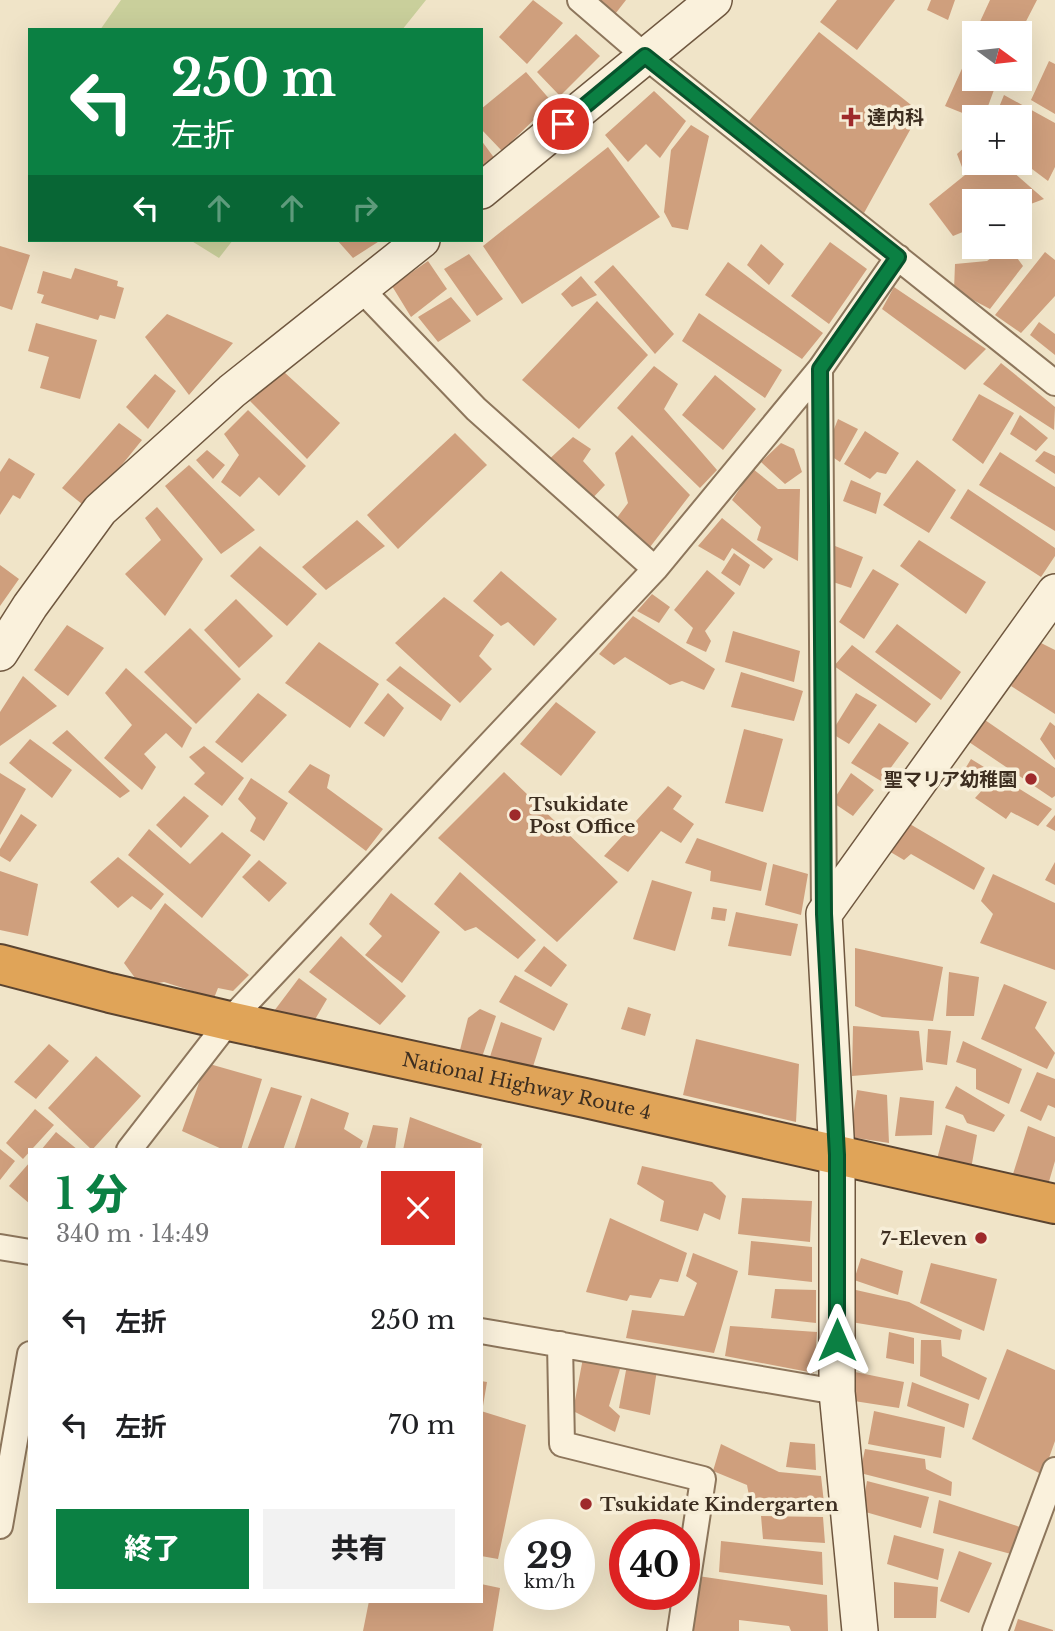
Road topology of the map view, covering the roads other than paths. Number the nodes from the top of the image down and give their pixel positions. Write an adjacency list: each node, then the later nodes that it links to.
1 (580, 0): 3 (street)
2 (714, 0): 3 (street)
3 (645, 56): 4 (street); 6 (street)
4 (483, 189)
5 (420, 242): 7 (street)
6 (898, 257): 8 (street); 9 (street)
7 (362, 290): 10 (street); 12 (street)
8 (820, 369): 10 (street); 13 (street)
9 (1055, 383)
10 (655, 569): 15 (street)
11 (1055, 592): 13 (street)
12 (0, 653)
13 (824, 914): 17 (street)
14 (0, 964): 15 (highway, National Highway Route 4)
15 (229, 1021): 16 (street); 17 (highway, National Highway Route 4)
16 (131, 1148)
17 (837, 1155): 18 (highway, National Highway Route 4); 24 (street)
18 (1055, 1204)
19 (0, 1247): 20 (street)
20 (28, 1252)
21 (483, 1331): 22 (street)
22 (560, 1344): 24 (street); 27 (street)
23 (28, 1365): 26 (street)
24 (837, 1392): 28 (street)
25 (1055, 1470): 29 (street)
26 (0, 1526)
27 (680, 1631)
28 (860, 1631)
29 (995, 1631)

